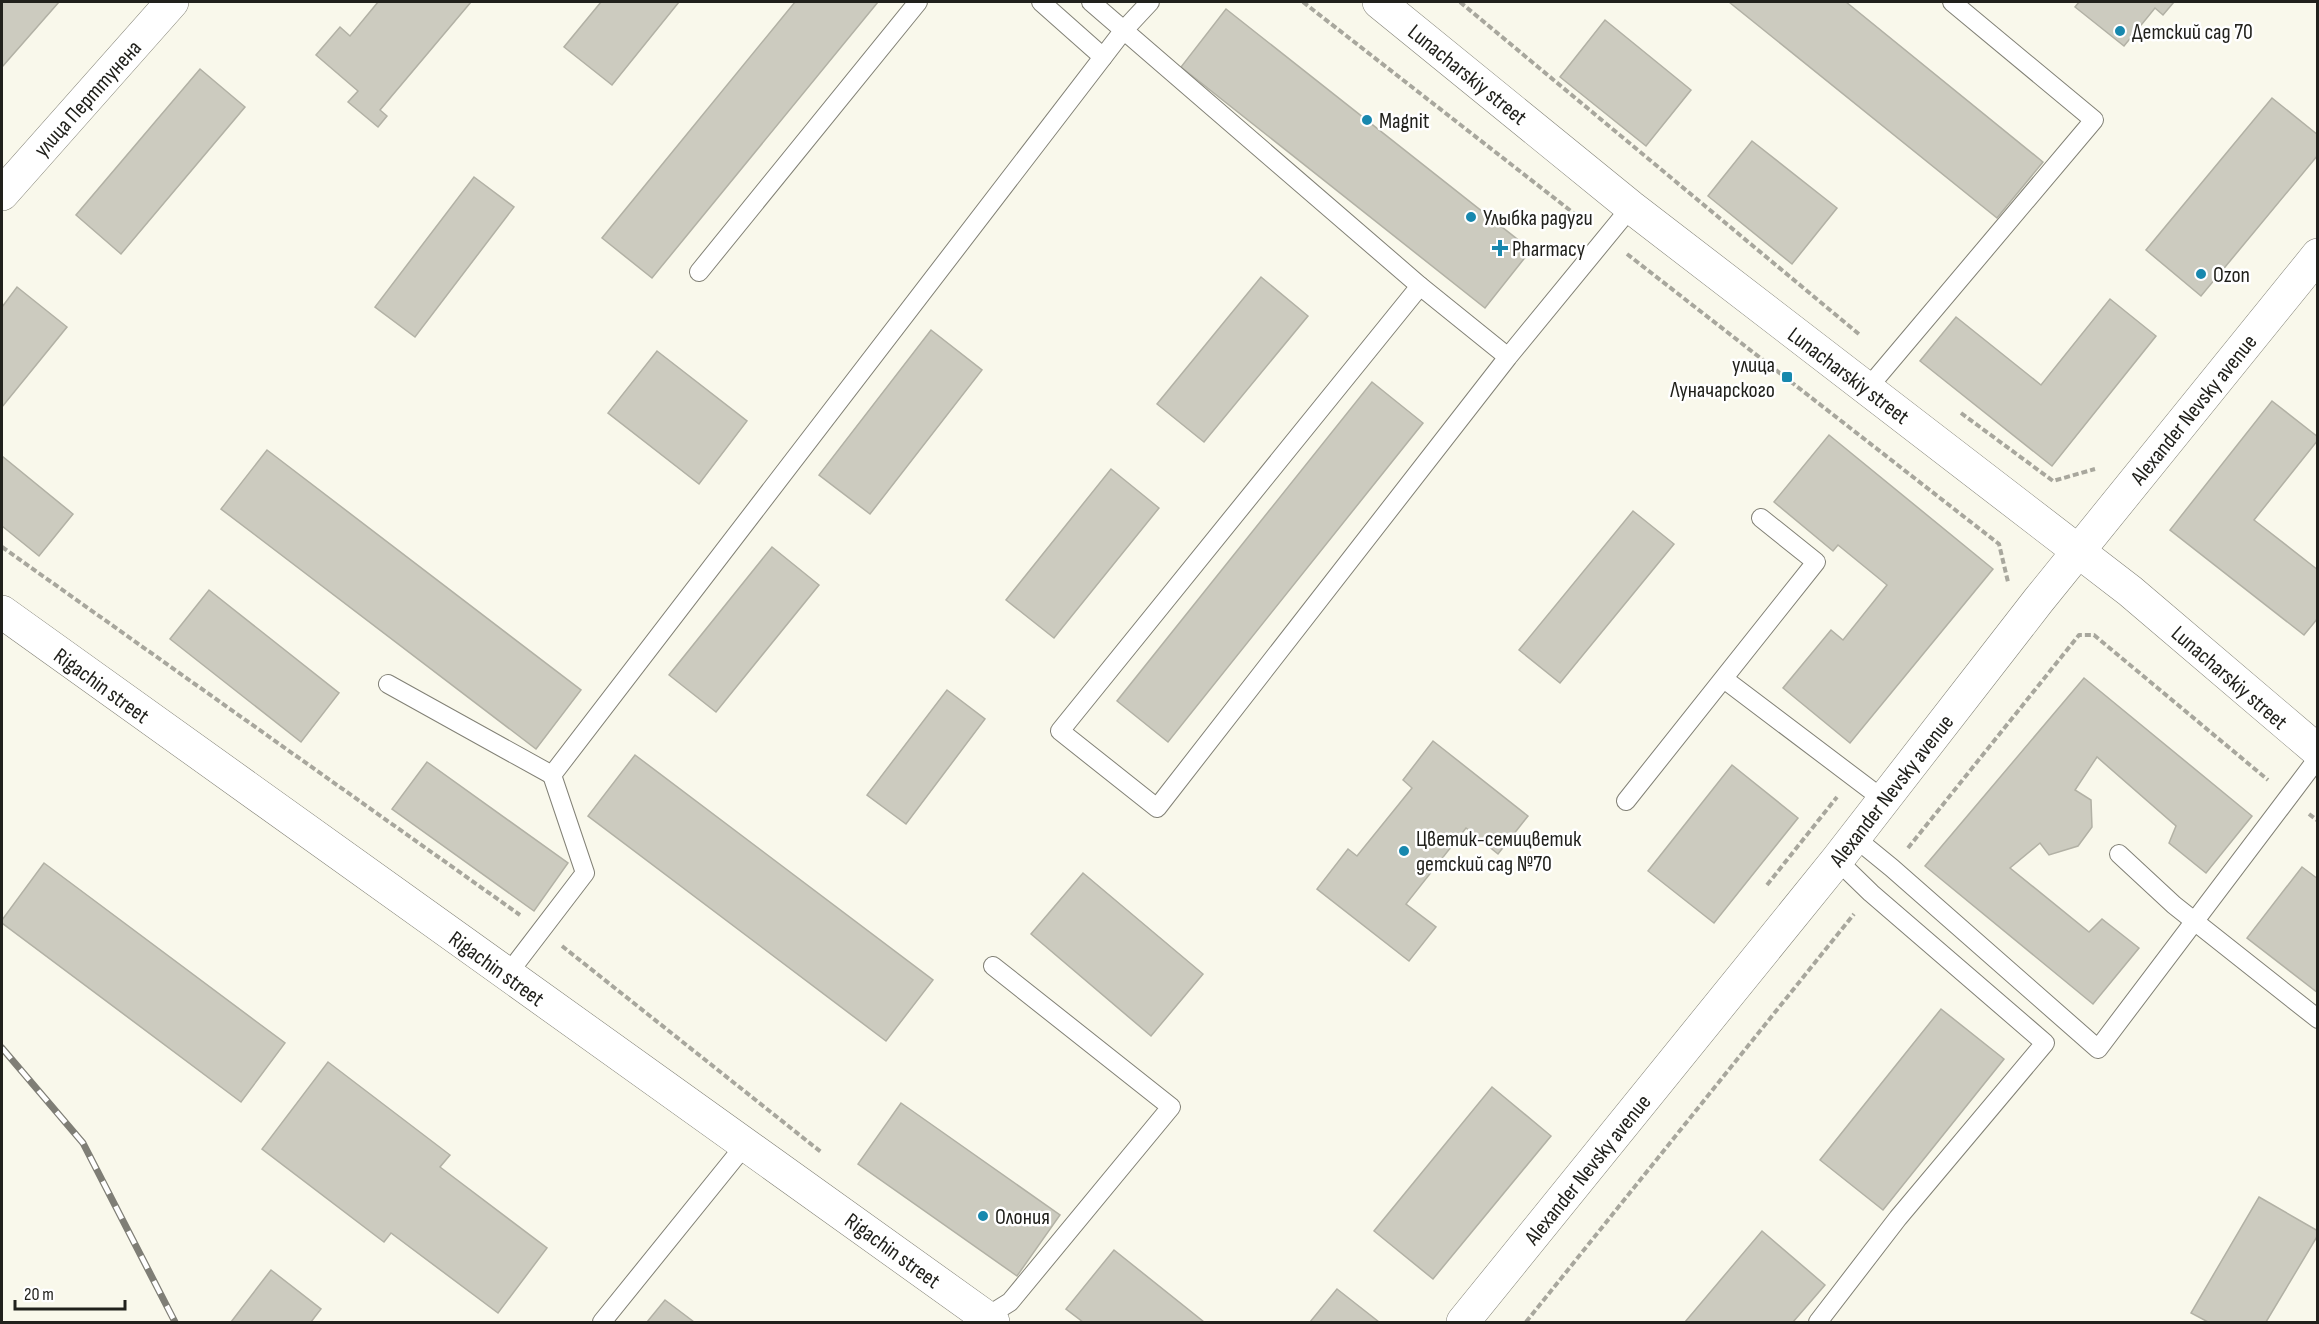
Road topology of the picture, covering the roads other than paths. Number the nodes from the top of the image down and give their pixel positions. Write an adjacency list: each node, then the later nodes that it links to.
1 (172, 2): 10 (main road, улица Перттунена)
2 (918, 2): 13 (lane)
3 (1041, 2): 9 (lane)
4 (1091, 2): 8 (lane)
5 (1150, 2): 8 (lane)
6 (1379, 2): 11 (main road, Lunacharskiy street)
7 (1952, 2): 16 (lane)
8 (1123, 31): 9 (lane); 14 (lane)
9 (1103, 57): 24 (lane)
10 (3, 188)
11 (1630, 207): 15 (lane); 16 (main road, Lunacharskiy street)
12 (2318, 255): 18 (main road, Alexander Nevsky avenue)
13 (699, 272)
14 (1420, 286): 15 (lane); 15 (lane)
15 (1508, 357)
16 (1867, 389): 18 (main road, Lunacharskiy street)
17 (1761, 518): 20 (lane)
18 (2079, 550): 22 (main road, Lunacharskiy street); 25 (main road, Alexander Nevsky avenue)
19 (2, 612): 31 (main road, Rigachin street)
20 (1724, 679): 25 (lane); 26 (lane)
21 (388, 684): 24 (lane)
22 (2318, 751)
23 (2318, 758): 29 (lane)
24 (552, 775): 31 (lane)
25 (1884, 800): 27 (main road, Alexander Nevsky avenue)
26 (1626, 801)
27 (1845, 849): 29 (lane); 36 (main road, Alexander Nevsky avenue); 37 (lane)
28 (2119, 854): 29 (lane)
29 (2194, 921): 32 (lane)
30 (993, 966): 34 (lane)
31 (507, 975): 33 (main road, Rigachin street)
32 (2318, 1019)
33 (745, 1145): 34 (main road, Rigachin street); 35 (lane)
34 (990, 1320)
35 (602, 1323)
36 (1463, 1323)
37 (1818, 1323)

